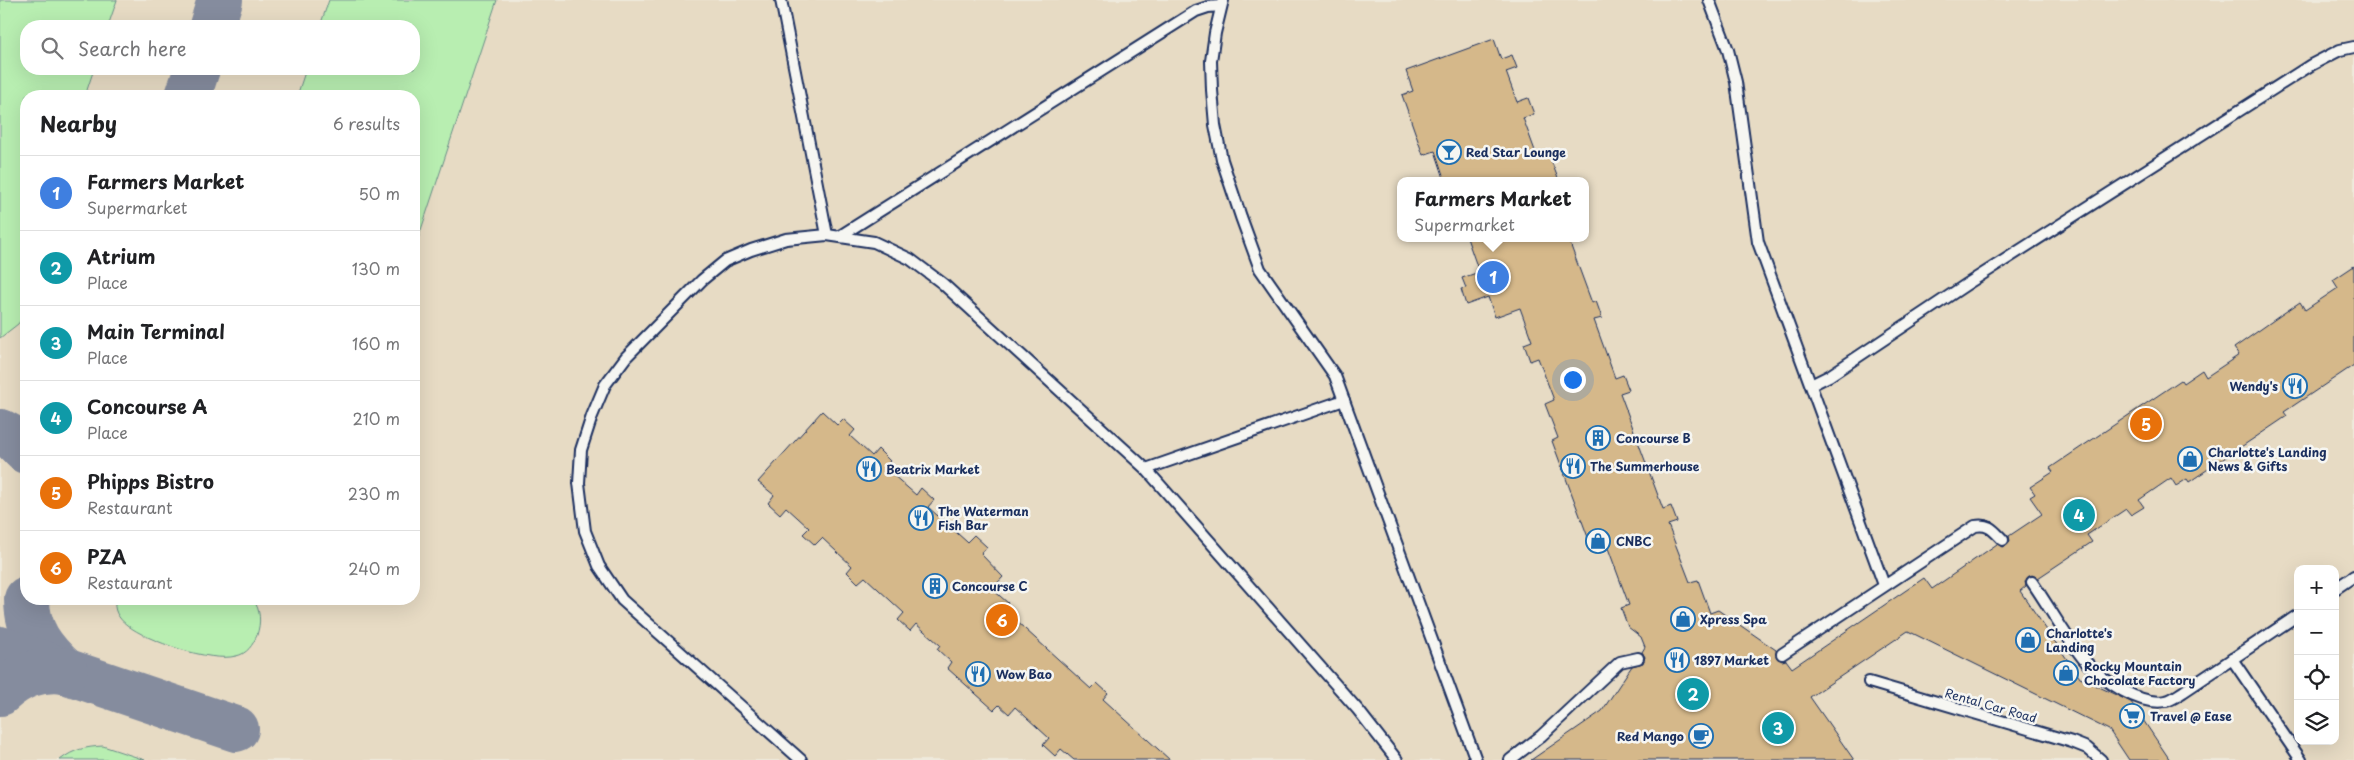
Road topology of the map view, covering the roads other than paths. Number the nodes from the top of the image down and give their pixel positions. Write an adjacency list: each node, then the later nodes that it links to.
1 (781, 0): 5 (lane)
2 (1709, 0): 7 (lane)
3 (1222, 3): 6 (lane); 8 (lane)
4 (2354, 46): 7 (lane)
5 (827, 235): 6 (lane); 20 (lane)
6 (840, 236): 9 (lane)
7 (1811, 385): 13 (lane)
8 (1344, 400): 9 (lane); 22 (lane)
9 (1146, 469): 21 (lane)
10 (2003, 540): 13 (lane)
11 (2354, 576): 14 (lane)
12 (2032, 582): 18 (lane)
13 (1884, 585): 16 (lane)
14 (2339, 586)
15 (2294, 618): 18 (lane)
16 (1782, 654)
17 (1638, 658): 23 (lane)
18 (2232, 660): 25 (lane)
19 (1869, 682): 24 (lane, Rental Car Road)
20 (801, 760)
21 (1397, 760)
22 (1476, 760)
23 (1510, 760)
24 (2102, 760)
25 (2300, 760)

